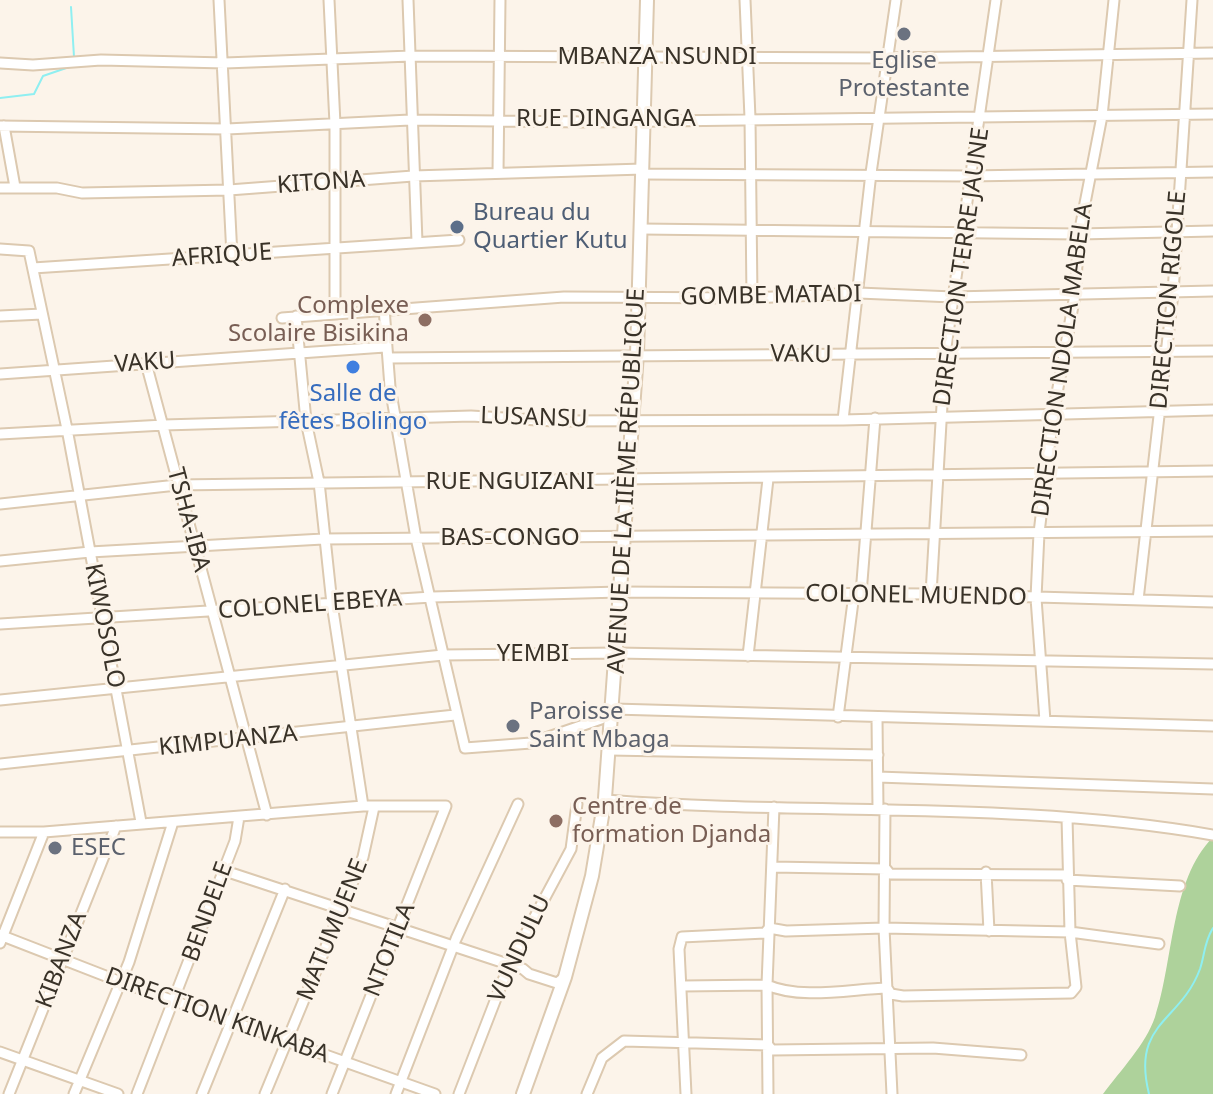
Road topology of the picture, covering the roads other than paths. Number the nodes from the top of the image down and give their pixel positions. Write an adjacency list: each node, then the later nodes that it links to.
1 (219, 0): 22 (street)
2 (329, 0): 20 (street)
3 (408, 0): 14 (street)
4 (500, 0): 16 (street)
5 (647, 0): 15 (street, AVENUE DE LA IIÈME RÉPUBLIQUE)
6 (745, 0): 17 (street)
7 (896, 0): 18 (street)
8 (996, 0): 19 (street, DIRECTION TERRE JAUNE)
9 (1114, 0): 13 (street, DIRECTION NDOLA MABELA)
10 (1192, 0): 11 (street, DIRECTION RIGOLE)
11 (1189, 53): 12 (street, MBANZA NSUNDI); 13 (street, MBANZA NSUNDI); 24 (street, DIRECTION RIGOLE)
12 (1213, 53)
13 (1110, 55): 19 (street, MBANZA NSUNDI); 26 (street, DIRECTION NDOLA MABELA)
14 (411, 56): 16 (street, MBANZA NSUNDI); 20 (street, MBANZA NSUNDI); 29 (street)
15 (646, 56): 16 (street, MBANZA NSUNDI); 17 (street, MBANZA NSUNDI); 31 (street, AVENUE DE LA IIÈME RÉPUBLIQUE)
16 (500, 57): 30 (street)
17 (749, 58): 18 (street, MBANZA NSUNDI); 27 (street)
18 (889, 58): 19 (street, MBANZA NSUNDI); 28 (street)
19 (990, 58): 25 (street, DIRECTION TERRE JAUNE)
20 (333, 59): 22 (street, MBANZA NSUNDI); 32 (street)
21 (0, 63): 22 (street, MBANZA NSUNDI)
22 (225, 63): 34 (street)
23 (1213, 114): 24 (street, RUE DINGANGA)
24 (1183, 115): 26 (street, RUE DINGANGA); 40 (street, DIRECTION RIGOLE)
25 (982, 116): 26 (street, RUE DINGANGA); 28 (street, RUE DINGANGA); 43 (street, DIRECTION TERRE JAUNE)
26 (1102, 116): 41 (street, DIRECTION NDOLA MABELA)
27 (750, 118): 28 (street, RUE DINGANGA); 31 (street, RUE DINGANGA); 39 (street)
28 (881, 119): 38 (street)
29 (410, 120): 30 (street, RUE DINGANGA); 32 (street, RUE DINGANGA); 42 (street)
30 (499, 120): 31 (street, RUE DINGANGA); 37 (street)
31 (645, 121): 35 (street, AVENUE DE LA IIÈME RÉPUBLIQUE)
32 (335, 124): 34 (street, RUE DINGANGA); 44 (street)
33 (2, 126): 34 (street, RUE DINGANGA); 45 (street)
34 (227, 129): 47 (street)
35 (643, 171): 37 (street, KITONA); 39 (street, KITONA); 48 (street, AVENUE DE LA IIÈME RÉPUBLIQUE)
36 (1213, 172): 40 (street, KITONA)
37 (498, 173): 42 (street, KITONA)
38 (871, 173): 39 (street, KITONA); 43 (street, KITONA); 52 (street)
39 (750, 174): 49 (street)
40 (1179, 174): 41 (street, KITONA); 51 (street, DIRECTION RIGOLE)
41 (1091, 175): 43 (street, KITONA); 54 (street, DIRECTION NDOLA MABELA)
42 (413, 176): 44 (street, KITONA); 56 (street)
43 (969, 176): 53 (street, DIRECTION TERRE JAUNE)
44 (335, 183): 47 (street, KITONA); 57 (street)
45 (15, 187): 46 (street, KITONA); 47 (street, KITONA)
46 (0, 188)
47 (229, 190): 59 (street)
48 (641, 229): 49 (street); 67 (street, AVENUE DE LA IIÈME RÉPUBLIQUE)
49 (750, 231): 52 (street); 66 (street)
50 (1213, 231): 51 (street)
51 (1177, 232): 54 (street); 63 (street, DIRECTION RIGOLE)
52 (863, 233): 53 (street); 62 (street)
53 (962, 233): 54 (street); 65 (street, DIRECTION TERRE JAUNE)
54 (1079, 234): 64 (street, DIRECTION NDOLA MABELA)
55 (459, 240): 56 (street, AFRIQUE)
56 (417, 242): 57 (street, AFRIQUE)
57 (334, 247): 59 (street, AFRIQUE); 69 (street)
58 (0, 249): 60 (street)
59 (232, 256): 60 (street, AFRIQUE)
60 (33, 268): 70 (street, KIWOSOLO)
61 (1213, 291): 63 (street, GOMBE MATADI)
62 (859, 293): 65 (street, GOMBE MATADI); 66 (street, GOMBE MATADI); 81 (street)
63 (1173, 293): 64 (street, GOMBE MATADI); 75 (street, DIRECTION RIGOLE)
64 (1075, 295): 65 (street, GOMBE MATADI); 78 (street, DIRECTION NDOLA MABELA)
65 (953, 297): 80 (street, DIRECTION TERRE JAUNE)
66 (752, 298): 67 (street, GOMBE MATADI)
67 (638, 299): 68 (street, GOMBE MATADI); 79 (street, AVENUE DE LA IIÈME RÉPUBLIQUE)
68 (384, 308): 69 (street, GOMBE MATADI); 74 (street)
69 (335, 312): 72 (street, GOMBE MATADI)
70 (42, 314): 71 (street); 84 (street, KIWOSOLO)
71 (0, 316)
72 (296, 316): 73 (street, GOMBE MATADI); 76 (street, MATUMUENE)
73 (282, 318)
74 (385, 347): 76 (street, VAKU); 82 (street)
75 (1167, 350): 77 (street, VAKU); 78 (street, VAKU); 87 (street, DIRECTION RIGOLE)
76 (298, 351): 83 (street, VAKU); 94 (street, MATUMUENE)
77 (1213, 351)
78 (1064, 352): 80 (street, VAKU); 88 (street, DIRECTION NDOLA MABELA)
79 (637, 354): 81 (street, VAKU); 82 (street, VAKU); 92 (street, AVENUE DE LA IIÈME RÉPUBLIQUE)
80 (945, 354): 81 (street, VAKU); 89 (street, DIRECTION TERRE JAUNE)
81 (850, 356): 93 (street)
82 (388, 358): 91 (street)
83 (146, 363): 84 (street, VAKU); 95 (street, TSHA-IBA)
84 (53, 370): 85 (street, VAKU); 96 (street, KIWOSOLO)
85 (0, 374)
86 (1213, 410): 87 (street, LUSANSU)
87 (1160, 412): 88 (street, LUSANSU); 99 (street, DIRECTION RIGOLE)
88 (1053, 415): 89 (street, LUSANSU); 100 (street, DIRECTION NDOLA MABELA)
89 (941, 416): 90 (street, LUSANSU); 101 (street, DIRECTION TERRE JAUNE)
90 (875, 418): 93 (street, LUSANSU); 102 (street)
91 (395, 420): 92 (street, LUSANSU); 94 (street, LUSANSU); 105 (street)
92 (633, 420): 93 (street, LUSANSU); 106 (street, AVENUE DE LA IIÈME RÉPUBLIQUE)
93 (843, 420)
94 (306, 421): 95 (street, LUSANSU); 104 (street, MATUMUENE)
95 (164, 425): 96 (street, LUSANSU); 107 (street, TSHA-IBA)
96 (67, 429): 97 (street, LUSANSU); 108 (street, KIWOSOLO)
97 (0, 434)
98 (1213, 471): 99 (street, RUE NGUIZANI)
99 (1153, 473): 100 (street, RUE NGUIZANI); 111 (street, DIRECTION RIGOLE)
100 (1045, 475): 101 (street, RUE NGUIZANI); 112 (street, DIRECTION NDOLA MABELA)
101 (938, 476): 102 (street, RUE NGUIZANI); 113 (street, DIRECTION TERRE JAUNE)
102 (872, 478): 103 (street, RUE NGUIZANI); 115 (street)
103 (768, 479): 106 (street, RUE NGUIZANI); 114 (street)
104 (319, 482): 105 (street, RUE NGUIZANI); 107 (street, RUE NGUIZANI); 118 (street, MATUMUENE)
105 (408, 482): 106 (street, RUE NGUIZANI); 116 (street)
106 (627, 482): 117 (street, AVENUE DE LA IIÈME RÉPUBLIQUE)
107 (177, 485): 108 (street, RUE NGUIZANI); 119 (street, TSHA-IBA)
108 (77, 494): 109 (street, RUE NGUIZANI); 120 (street, KIWOSOLO)
109 (0, 504)
110 (1213, 531): 111 (street, BAS-CONGO)
111 (1147, 532): 112 (street, BAS-CONGO); 128 (street, DIRECTION RIGOLE)
112 (1039, 533): 113 (street, BAS-CONGO); 127 (street, DIRECTION NDOLA MABELA)
113 (935, 534): 115 (street, BAS-CONGO); 125 (street, DIRECTION TERRE JAUNE)
114 (762, 535): 115 (street, BAS-CONGO); 117 (street, BAS-CONGO); 123 (street)
115 (867, 537): 124 (street)
116 (416, 538): 117 (street, BAS-CONGO); 118 (street, BAS-CONGO); 126 (street)
117 (624, 538): 122 (street, AVENUE DE LA IIÈME RÉPUBLIQUE)
118 (323, 539): 119 (street, BAS-CONGO); 130 (street, MATUMUENE)
119 (193, 545): 120 (street, BAS-CONGO); 131 (street, TSHA-IBA)
120 (90, 552): 121 (street, BAS-CONGO); 132 (street, KIWOSOLO)
121 (0, 561)
122 (620, 592): 123 (street, COLONEL MUENDO); 126 (street, COLONEL EBEYA); 134 (street, AVENUE DE LA IIÈME RÉPUBLIQUE)
123 (755, 594): 124 (street, COLONEL MUENDO); 136 (street)
124 (857, 594): 125 (street, COLONEL MUENDO); 137 (street)
125 (931, 594): 127 (street, COLONEL MUENDO)
126 (432, 597): 130 (street, COLONEL EBEYA); 135 (street)
127 (1036, 598): 128 (street, COLONEL MUENDO); 138 (street, DIRECTION NDOLA MABELA)
128 (1138, 600): 129 (street, COLONEL MUENDO)
129 (1213, 602)
130 (332, 604): 131 (street, COLONEL EBEYA); 140 (street, MATUMUENE)
131 (213, 611): 132 (street, COLONEL EBEYA); 141 (street, TSHA-IBA)
132 (102, 616): 133 (street, COLONEL EBEYA); 142 (street, KIWOSOLO)
133 (0, 624)
134 (617, 653): 135 (street, YEMBI); 136 (street, YEMBI); 144 (street, AVENUE DE LA IIÈME RÉPUBLIQUE)
135 (443, 655): 140 (street, YEMBI); 145 (street)
136 (748, 656): 137 (street, YEMBI)
137 (847, 659): 138 (street, YEMBI); 146 (street)
138 (1039, 659): 139 (street, YEMBI); 148 (street, DIRECTION NDOLA MABELA)
139 (1213, 664)
140 (341, 665): 141 (street, YEMBI); 150 (street, MATUMUENE)
141 (231, 677): 142 (street, YEMBI); 151 (street, TSHA-IBA)
142 (116, 688): 143 (street, YEMBI); 153 (street, KIWOSOLO)
143 (0, 700)
144 (614, 709): 145 (street); 146 (street); 152 (street, AVENUE DE LA IIÈME RÉPUBLIQUE)
145 (455, 715): 150 (street, KIMPUANZA)
146 (838, 717): 147 (street)
147 (877, 718): 148 (street); 154 (street)
148 (1045, 721): 149 (street)
149 (1213, 726)
150 (353, 728): 151 (street, KIMPUANZA); 161 (street, MATUMUENE)
151 (245, 739): 153 (street, KIMPUANZA); 164 (street, TSHA-IBA)
152 (610, 750): 154 (street); 158 (street, AVENUE DE LA IIÈME RÉPUBLIQUE)
153 (128, 751): 155 (street, KIMPUANZA); 167 (street, KIWOSOLO)
154 (878, 755): 156 (street)
155 (0, 764)
156 (878, 777): 157 (street); 163 (street)
157 (1213, 789)
158 (604, 803): 162 (street); 191 (street, AVENUE DE LA IIÈME RÉPUBLIQUE)
159 (518, 804): 188 (street)
160 (577, 804): 190 (street, VUNDULU)
161 (369, 807): 164 (street); 180 (street, MATUMUENE); 181 (street, NTOTILA)
162 (774, 807): 163 (street); 173 (street)
163 (881, 809): 166 (street); 174 (street)
164 (267, 815): 165 (street)
165 (239, 817): 168 (street); 175 (street, BENDELE)
166 (1067, 818): 172 (street); 177 (street)
167 (141, 822): 168 (street); 169 (street)
168 (173, 822): 192 (street)
169 (116, 826): 171 (street); 189 (street, KIBANZA)
170 (0, 832): 171 (street)
171 (44, 832): 186 (street)
172 (1213, 835)
173 (772, 867): 174 (street); 182 (street)
174 (886, 869): 176 (street); 183 (street)
175 (222, 870): 179 (street); 196 (street, BENDELE)
176 (986, 872): 177 (street); 184 (street)
177 (1067, 877): 178 (street); 185 (street)
178 (1180, 886)
179 (285, 889): 180 (street); 197 (street)
180 (343, 908): 181 (street); 198 (street, MATUMUENE)
181 (400, 928): 188 (street); 205 (street, NTOTILA)
182 (769, 928): 183 (street); 193 (street); 194 (street)
183 (884, 928): 184 (street); 195 (street)
184 (989, 931): 185 (street)
185 (1070, 932): 187 (street); 195 (street)
186 (1, 938): 189 (street, DIRECTION KINKABA)
187 (1159, 944)
188 (453, 947): 190 (street); 207 (street)
189 (61, 958): 192 (street, DIRECTION KINKABA); 204 (street, KIBANZA)
190 (509, 965): 191 (street); 217 (street, VUNDULU)
191 (565, 977): 218 (street, AVENUE DE LA IIÈME RÉPUBLIQUE)
192 (121, 982): 196 (street, DIRECTION KINKABA); 206 (street)
193 (767, 985): 194 (street); 195 (street); 200 (street)
194 (683, 986): 199 (street)
195 (887, 988): 201 (street)
196 (176, 1002): 197 (street, DIRECTION KINKABA); 211 (street, BENDELE)
197 (231, 1021): 198 (street, DIRECTION KINKABA); 212 (street)
198 (287, 1041): 205 (street, DIRECTION KINKABA); 213 (street, MATUMUENE)
199 (685, 1044): 200 (street); 219 (street); 220 (street)
200 (768, 1045): 201 (street); 221 (street)
201 (890, 1048): 203 (street); 222 (street)
202 (0, 1052): 204 (street)
203 (1021, 1055)
204 (23, 1061): 206 (street); 208 (street, KIBANZA)
205 (344, 1062): 207 (street, DIRECTION KINKABA); 214 (street, NTOTILA)
206 (80, 1081): 209 (street); 210 (street)
207 (401, 1082): 215 (street); 216 (street, DIRECTION KINKABA)
208 (9, 1094)
209 (74, 1094)
210 (118, 1094)
211 (137, 1094)
212 (202, 1094)
213 (265, 1094)
214 (332, 1094)
215 (396, 1094)
216 (435, 1094)
217 (459, 1094)
218 (523, 1094)
219 (587, 1094)
220 (686, 1094)
221 (768, 1094)
222 (892, 1094)

